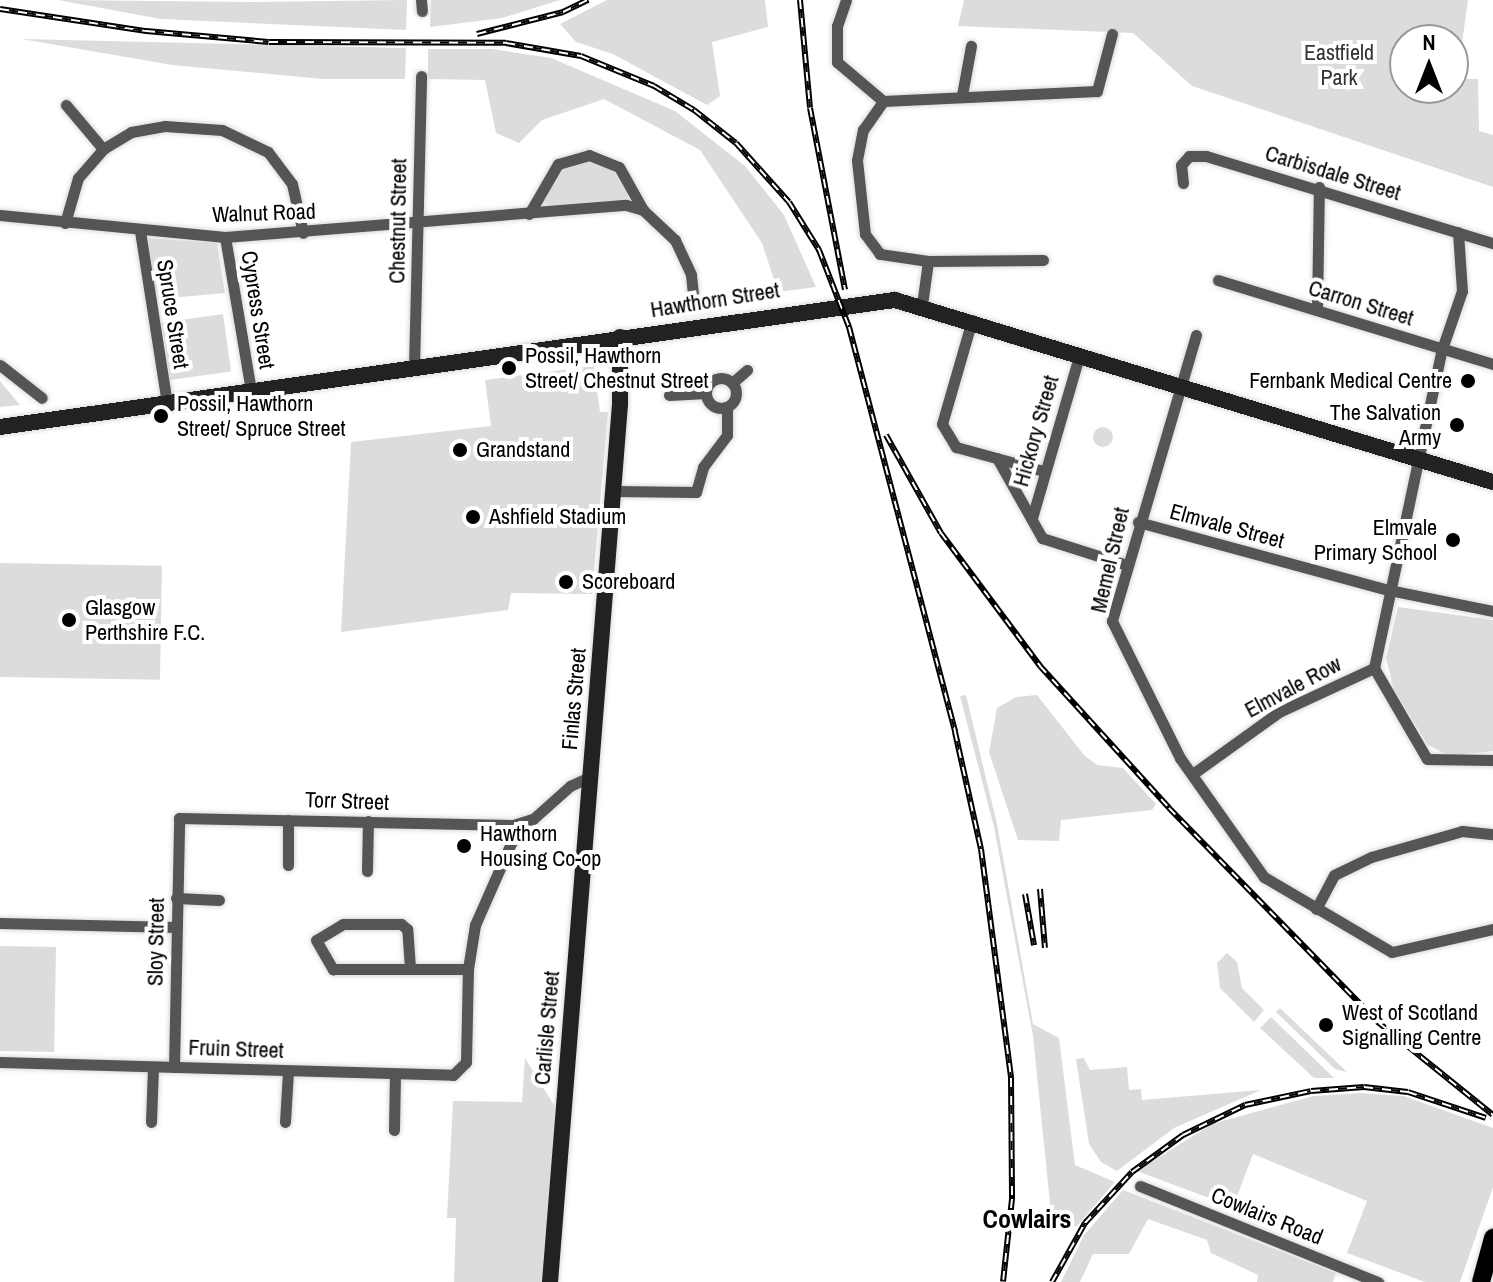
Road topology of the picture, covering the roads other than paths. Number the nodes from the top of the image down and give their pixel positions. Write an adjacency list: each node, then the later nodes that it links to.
1 (846, 0): 6 (street)
2 (1112, 34): 5 (street)
3 (971, 46): 5 (street)
4 (421, 76): 15 (street, Chestnut Street)
5 (962, 95): 6 (street)
6 (883, 101): 22 (street)
7 (66, 105): 8 (street)
8 (103, 149): 14 (street); 18 (street)
9 (1183, 183): 10 (street, Carbisdale Street)
10 (1319, 187): 17 (street, Carbisdale Street); 28 (street)
11 (643, 210): 12 (street, Walnut Road); 12 (street); 26 (street)
12 (529, 214): 15 (street, Walnut Road)
13 (0, 215): 14 (street, Walnut Road)
14 (65, 223): 16 (street, Walnut Road)
15 (419, 224): 18 (street, Walnut Road); 36 (street, Chestnut Street)
16 (140, 231): 19 (street, Walnut Road); 44 (street, Spruce Street)
17 (1458, 232): 20 (street, Carbisdale Street); 32 (street)
18 (303, 233): 19 (street, Walnut Road)
19 (225, 237): 40 (street, Cypress Street)
20 (1493, 243)
21 (1043, 260): 22 (street)
22 (928, 261): 25 (street)
23 (1218, 280): 28 (street, Carron Street)
24 (712, 304): 26 (street)
25 (922, 305): 29 (main road, Hawthorn Street); 31 (main road, Hawthorn Street)
26 (694, 306): 27 (street)
27 (675, 309)
28 (1317, 310): 32 (street, Carron Street)
29 (972, 320): 33 (main road, Hawthorn Street); 47 (street)
30 (1196, 335): 39 (street, Memel Street)
31 (620, 337): 36 (main road, Hawthorn Street); 52 (main road, Finlas Street)
32 (1442, 349): 34 (street, Carron Street); 48 (street)
33 (1079, 356): 39 (main road, Hawthorn Street); 50 (street, Hickory Street)
34 (1493, 364)
35 (0, 365): 43 (street)
36 (414, 367): 40 (main road, Hawthorn Street)
37 (747, 370): 38 (street)
38 (732, 383): 41 (street); 45 (street)
39 (1182, 389): 48 (main road, Hawthorn Street); 54 (street, Memel Street)
40 (251, 391): 44 (main road, Hawthorn Street)
41 (706, 393): 42 (street); 45 (street)
42 (669, 395)
43 (42, 398)
44 (167, 403): 46 (main road, Hawthorn Street)
45 (727, 407): 52 (street)
46 (0, 427)
47 (997, 458): 50 (street); 53 (street)
48 (1418, 461): 49 (main road, Hawthorn Street); 51 (main road, Hawthorn Street); 56 (street)
49 (1493, 470)
50 (1044, 471): 53 (street, Hickory Street)
51 (1493, 482)
52 (613, 491): 61 (main road, Finlas Street)
53 (1032, 518): 55 (street)
54 (1138, 522): 55 (street, Memel Street); 56 (street, Elmvale Street)
55 (1127, 565): 60 (street, Memel Street)
56 (1389, 590): 57 (street, Elmvale Street); 58 (street)
57 (1493, 611)
58 (1374, 668): 59 (street); 60 (street, Elmvale Row)
59 (1493, 760)
60 (1194, 773): 71 (street, Memel Street)
61 (589, 777): 65 (street, Finlas Street); 87 (main road, Carlisle Street)
62 (179, 818): 63 (street, Torr Street); 69 (street, Sloy Street)
63 (288, 820): 64 (street, Torr Street); 67 (street)
64 (368, 821): 65 (street, Torr Street); 68 (street)
65 (513, 825): 76 (street)
66 (1493, 834): 71 (street)
67 (288, 865)
68 (367, 871)
69 (176, 898): 70 (street); 73 (street, Sloy Street)
70 (219, 900)
71 (1316, 909): 74 (street, Memel Street)
72 (0, 923): 73 (street)
73 (176, 927): 79 (street, Sloy Street)
74 (1493, 929)
75 (410, 968): 75 (street); 76 (street)
76 (468, 969): 81 (street, Fruin Street)
77 (0, 1062): 78 (street, Fruin Street)
78 (153, 1067): 79 (street, Fruin Street); 82 (street)
79 (174, 1067): 80 (street, Fruin Street)
80 (288, 1071): 81 (street, Fruin Street); 83 (street)
81 (395, 1074): 84 (street)
82 (151, 1122)
83 (285, 1122)
84 (394, 1130)
85 (1140, 1186): 88 (street, Cowlairs Road)
86 (1493, 1238): 89 (main road)
87 (550, 1282)
88 (1378, 1282)
89 (1481, 1282)

